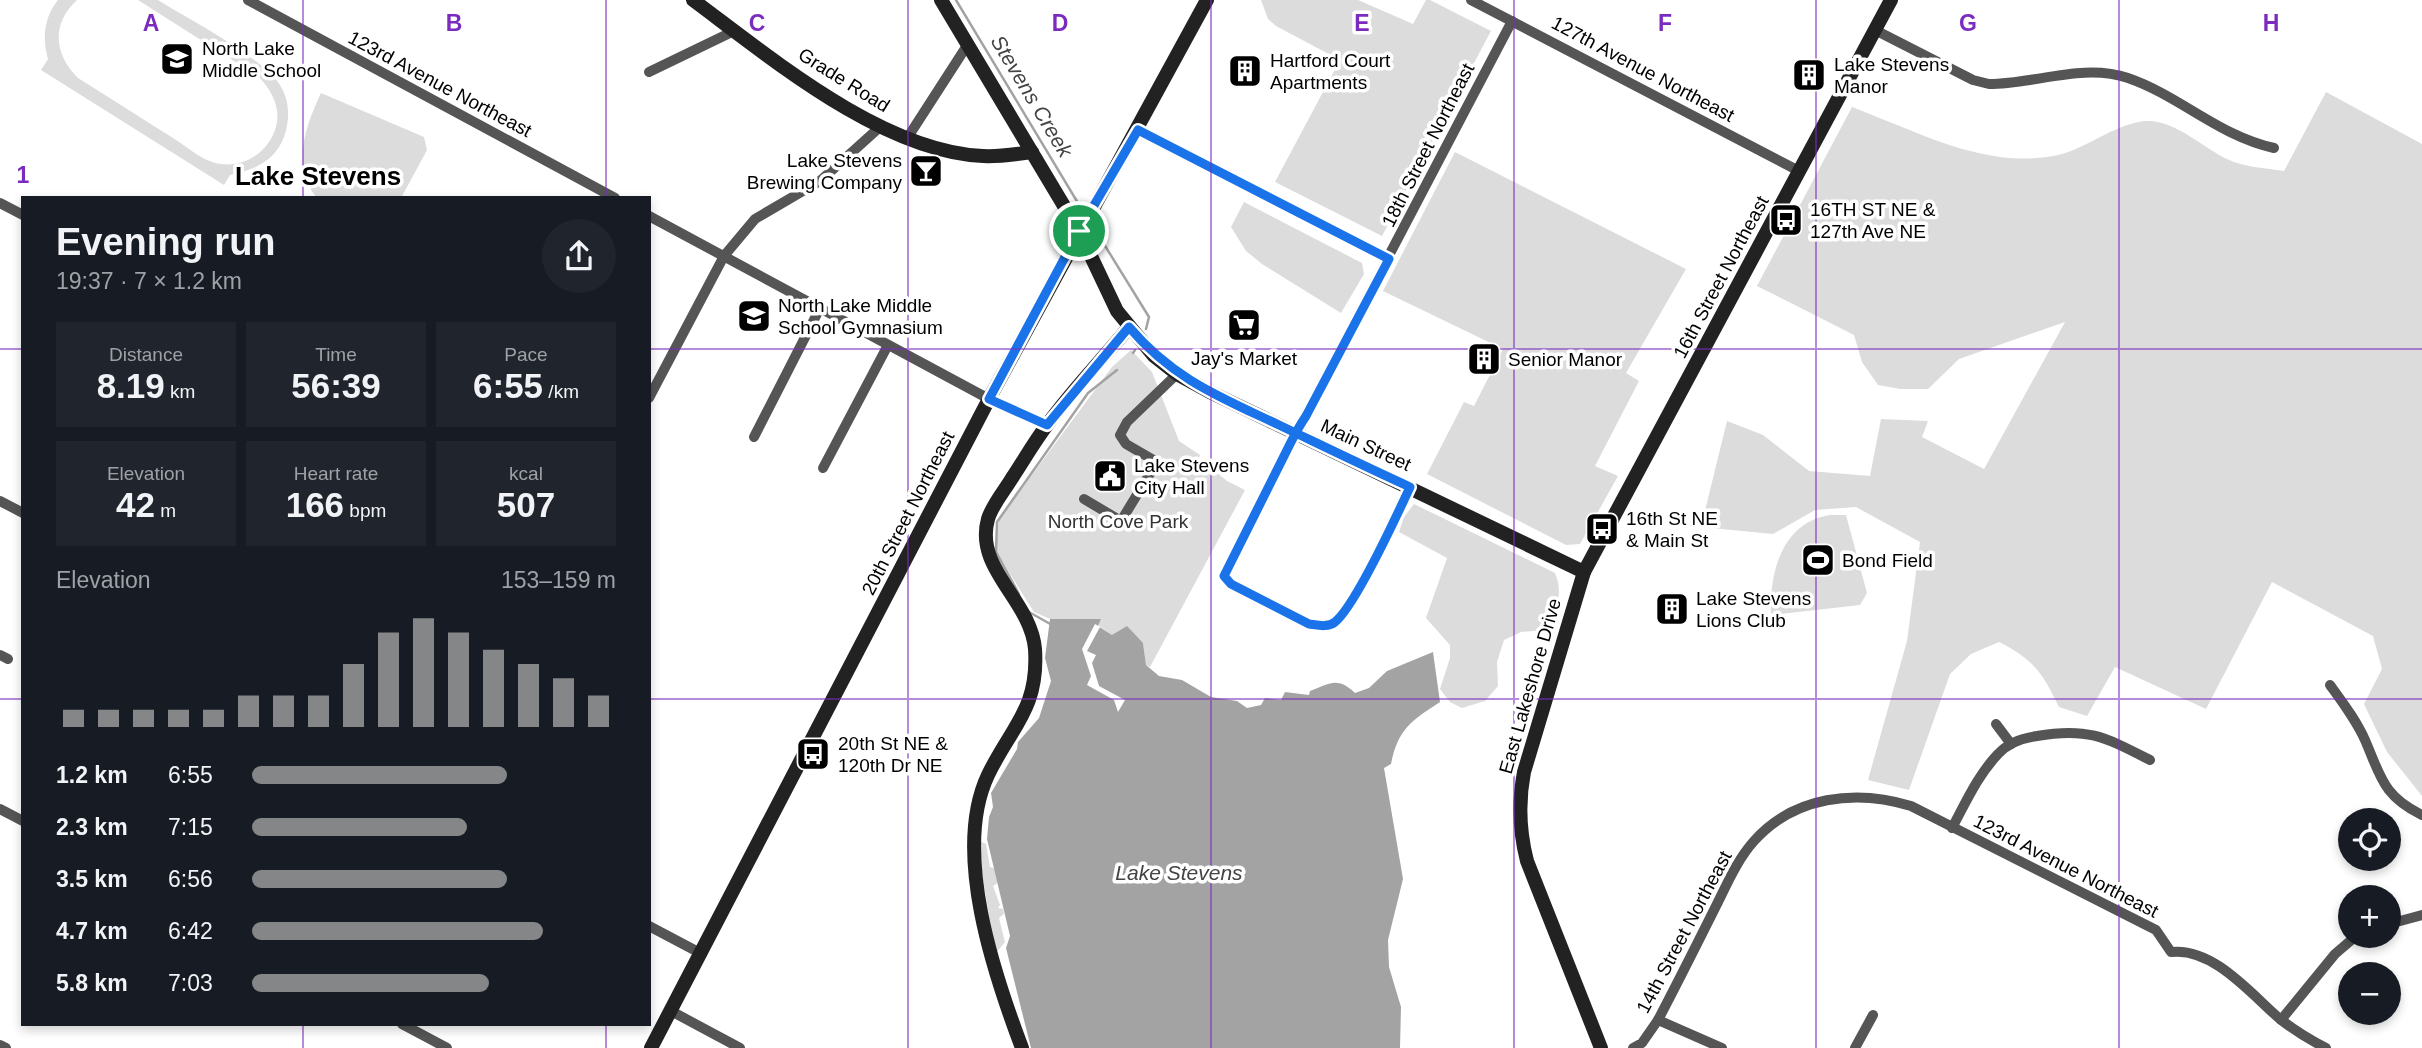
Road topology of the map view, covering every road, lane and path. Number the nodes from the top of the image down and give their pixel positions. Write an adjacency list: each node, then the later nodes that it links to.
1 (248, 0): 18 (street, 123rd Avenue Northeast)
2 (693, 0): 9 (main road, Grade Road)
3 (941, 0): 10 (main road, Main Street)
4 (1207, 0): 13 (main road, 20th Street Northeast)
5 (1471, 0): 7 (street, 127th Avenue Northeast)
6 (1891, 0): 8 (main road, 16th Street Northeast)
7 (1512, 21): 17 (street, 127th Avenue Northeast); 24 (street, 18th Street Northeast)
8 (1875, 30): 15 (street); 17 (main road, 16th Street Northeast)
9 (734, 31): 11 (street); 12 (main road, Grade Road)
10 (968, 44): 14 (street); 16 (main road, Main Street)
11 (649, 72)
12 (881, 126): 14 (main road, Grade Road); 23 (street)
13 (1138, 130): 22 (main road, 20th Street Northeast); 24 (street)
14 (908, 137): 16 (main road, Grade Road)
15 (2274, 148)
16 (1032, 152): 22 (main road, Main Street)
17 (1798, 172): 39 (main road, 16th Street Northeast)
18 (611, 196)
19 (0, 202): 20 (street)
20 (21, 214)
21 (651, 217): 23 (street)
22 (1084, 223): 26 (main road, Main Street); 30 (main road, 20th Street Northeast)
23 (724, 256): 25 (street); 29 (street)
24 (1389, 259): 32 (street, 18th Street Northeast)
25 (820, 308): 27 (street); 33 (street)
26 (1129, 327): 28 (main road, Main Street); 31 (main road)
27 (888, 345): 30 (street); 34 (street)
28 (1177, 374): 32 (main road, Main Street); 36 (street)
29 (651, 394)
30 (989, 399): 31 (street); 53 (main road, 20th Street Northeast)
31 (1047, 425): 64 (main road)
32 (1296, 433): 35 (main road, Main Street); 35 (street, 18th Street Northeast)
33 (754, 437)
34 (823, 468)
35 (1410, 487): 39 (main road, Main Street)
36 (1084, 499)
37 (0, 501): 38 (street)
38 (21, 512)
39 (1584, 572): 65 (main road, East Lakeshore Drive)
40 (2330, 685): 46 (street)
41 (1996, 724): 42 (street)
42 (2011, 744): 43 (street); 48 (street)
43 (2150, 760)
44 (1840, 797): 48 (street, 123rd Avenue Northeast); 56 (street, 14th Street Northeast)
45 (0, 809): 47 (street)
46 (2422, 815)
47 (21, 820)
48 (1952, 828): 57 (street, 123rd Avenue Northeast)
49 (2422, 915): 50 (street)
50 (2401, 921)
51 (651, 927): 53 (street)
52 (2342, 948): 57 (street)
53 (702, 954): 54 (main road, 20th Street Northeast)
54 (671, 1012): 62 (main road, 20th Street Northeast); 63 (street)
55 (1873, 1015): 68 (street)
56 (1658, 1020): 66 (street, 14th Street Northeast); 67 (street)
57 (2281, 1020): 69 (street, 123rd Avenue Northeast)
58 (406, 1026): 61 (street)
59 (0, 1045): 60 (street)
60 (6, 1048)
61 (447, 1048)
62 (651, 1048)
63 (740, 1048)
64 (1022, 1048)
65 (1601, 1048)
66 (1633, 1048)
67 (1722, 1048)
68 (1855, 1048)
69 (2326, 1048)

